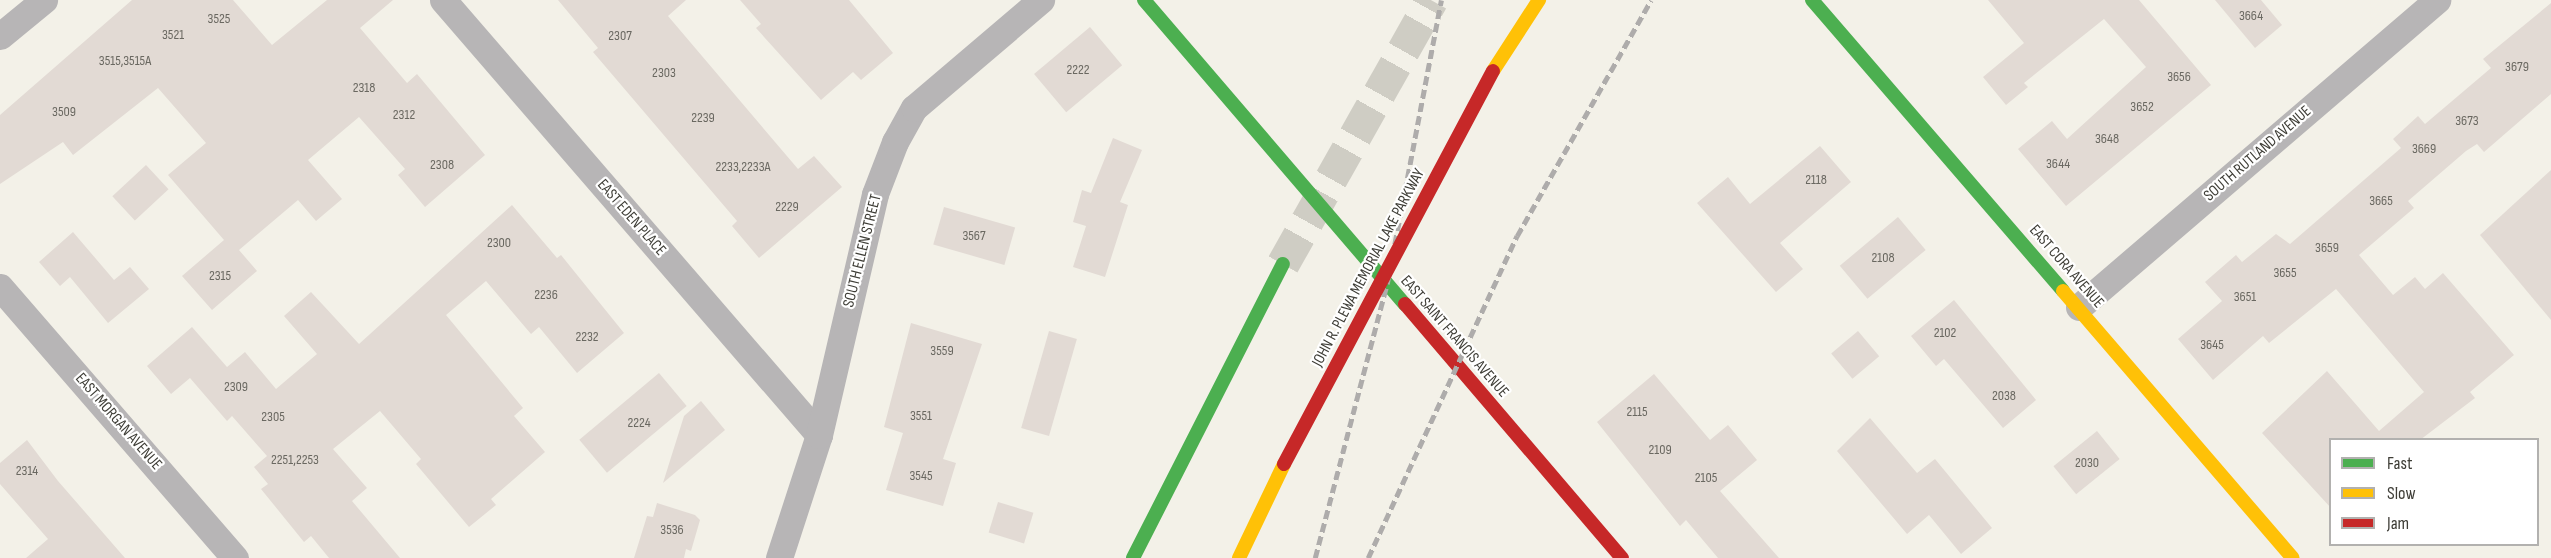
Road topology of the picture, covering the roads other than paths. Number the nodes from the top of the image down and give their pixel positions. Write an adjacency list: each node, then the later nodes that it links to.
1 (44, 0): 8 (street)
2 (443, 0): 12 (street, EAST EDEN PLACE)
3 (1041, 0): 12 (street, SOUTH ELLEN STREET)
4 (1144, 0): 17 (street, EAST SAINT FRANCIS AVENUE)
5 (1539, 0): 16 (street, JOHN R. PLEWA MEMORIAL LAKE PARKWAY, bridge)
6 (1812, 0): 11 (street, EAST CORA AVENUE)
7 (2437, 0): 11 (street, SOUTH RUTLAND AVENUE)
8 (0, 36)
9 (1283, 264): 15 (street)
10 (0, 287): 13 (street, EAST MORGAN AVENUE)
11 (2079, 307): 18 (street, EAST CORA AVENUE)
12 (819, 435): 14 (street, SOUTH ELLEN STREET)
13 (235, 558)
14 (779, 558)
15 (1133, 558)
16 (1239, 558)
17 (1622, 558)
18 (2293, 558)

